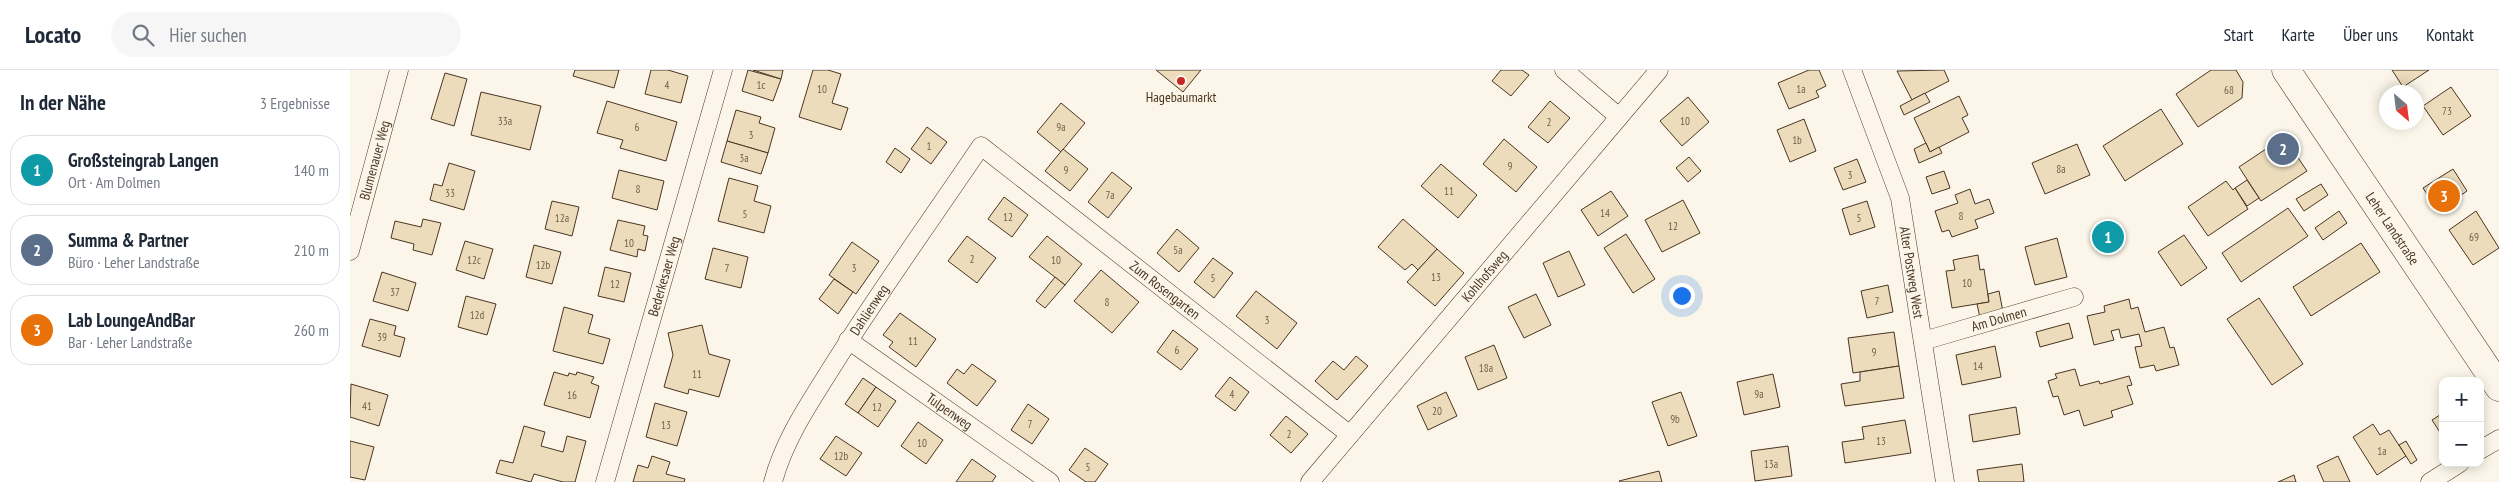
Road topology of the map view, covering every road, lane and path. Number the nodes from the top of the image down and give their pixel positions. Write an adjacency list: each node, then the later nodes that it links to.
1 (399, 70): 9 (street, Blumenauer Weg)
2 (722, 70): 18 (street, Bederkesaer Weg)
3 (1564, 70): 7 (street)
4 (1659, 70): 7 (street, Kohlhofsweg)
5 (1852, 70): 12 (street, Alter Postweg West)
6 (2286, 70): 13 (main road, Leher Landstraße)
7 (1619, 116): 14 (street, Kohlhofsweg)
8 (981, 146): 11 (street, Dahlienweg); 14 (street, Zum Rosengarten)
9 (350, 251)
10 (2074, 297): 12 (street, Am Dolmen)
11 (848, 340): 19 (street, Dahlienweg); 20 (street, Tulpenweg)
12 (1923, 341): 22 (street, Alter Postweg West)
13 (2499, 387)
14 (1349, 434): 21 (street, Kohlhofsweg)
15 (2499, 439): 16 (street)
16 (2484, 448)
17 (2454, 467): 23 (street)
18 (605, 482)
19 (772, 482)
20 (1050, 482)
21 (1310, 482)
22 (1945, 482)
23 (2430, 482)

